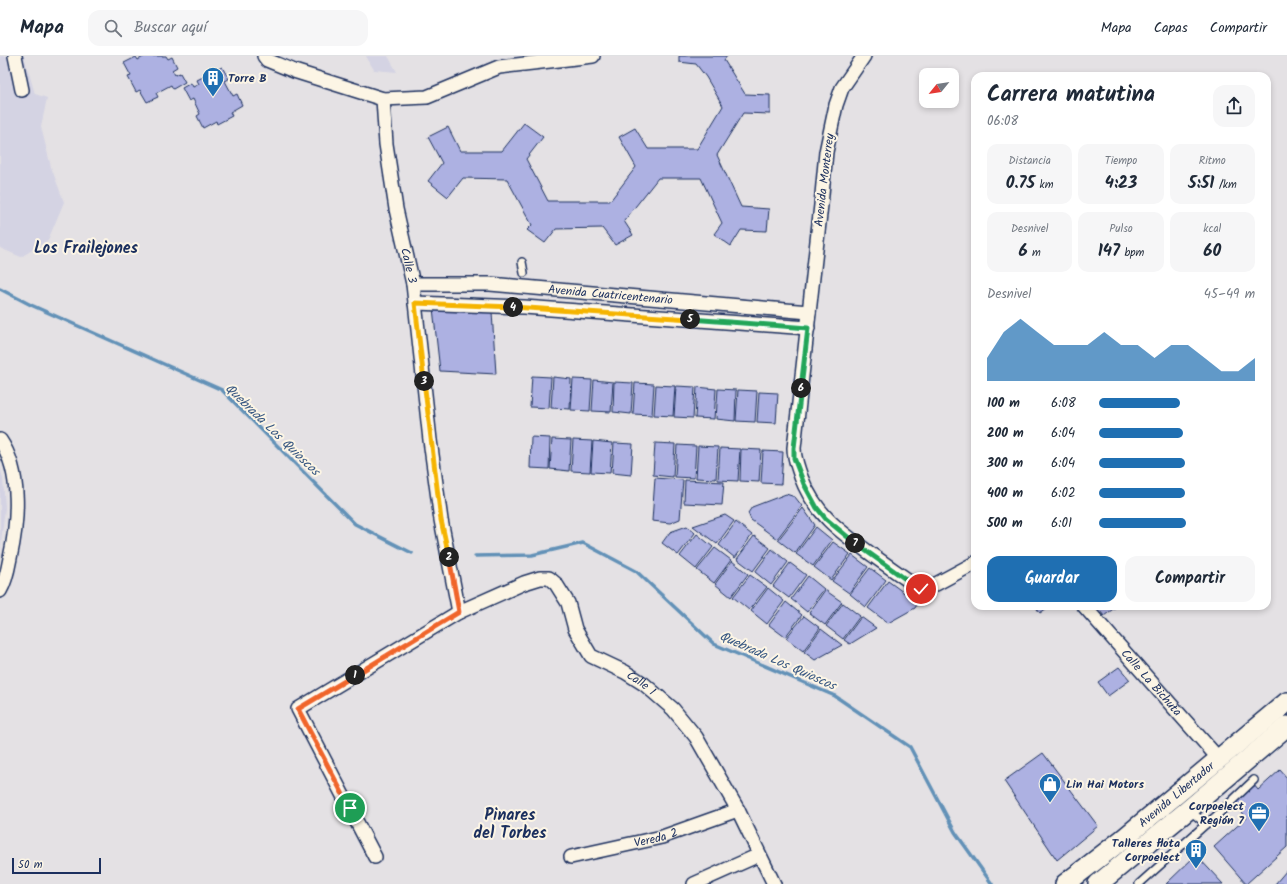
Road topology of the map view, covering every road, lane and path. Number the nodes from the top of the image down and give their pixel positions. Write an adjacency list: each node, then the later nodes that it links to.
1 (15, 56): 6 (street)
2 (264, 56): 7 (street)
3 (593, 56): 5 (street)
4 (864, 56): 12 (street, Avenida Monterrey)
5 (496, 62): 7 (street)
6 (22, 90)
7 (384, 100): 10 (street, Calle 3)
8 (522, 262): 9 (lane)
9 (524, 273)
10 (412, 284): 11 (street, Calle 3); 12 (street, Avenida Cuatricentenario)
11 (415, 303): 13 (street, Avenida Cuatricentenario); 18 (street, Calle 3)
12 (809, 312): 13 (street)
13 (808, 328): 15 (street)
14 (0, 440): 16 (street)
15 (971, 565)
16 (0, 591)
17 (1088, 610): 21 (street, Calle La Bichuta)
18 (459, 612): 23 (street, Calle 1); 27 (street)
19 (1287, 702): 21 (main road, Avenida Libertador)
20 (1287, 726): 24 (main road, Avenida Libertador)
21 (1219, 759): 31 (main road, Avenida Libertador)
22 (1254, 780): 25 (lane)
23 (738, 810): 26 (street, Calle 1); 28 (street, Vereda 2)
24 (1188, 810): 25 (lane); 32 (main road, Avenida Libertador)
25 (1206, 824): 33 (lane)
26 (759, 855): 29 (street); 30 (street, Calle 1)
27 (375, 857)
28 (571, 857)
29 (694, 884)
30 (774, 884)
31 (1065, 884)
32 (1098, 884)
33 (1139, 884)

